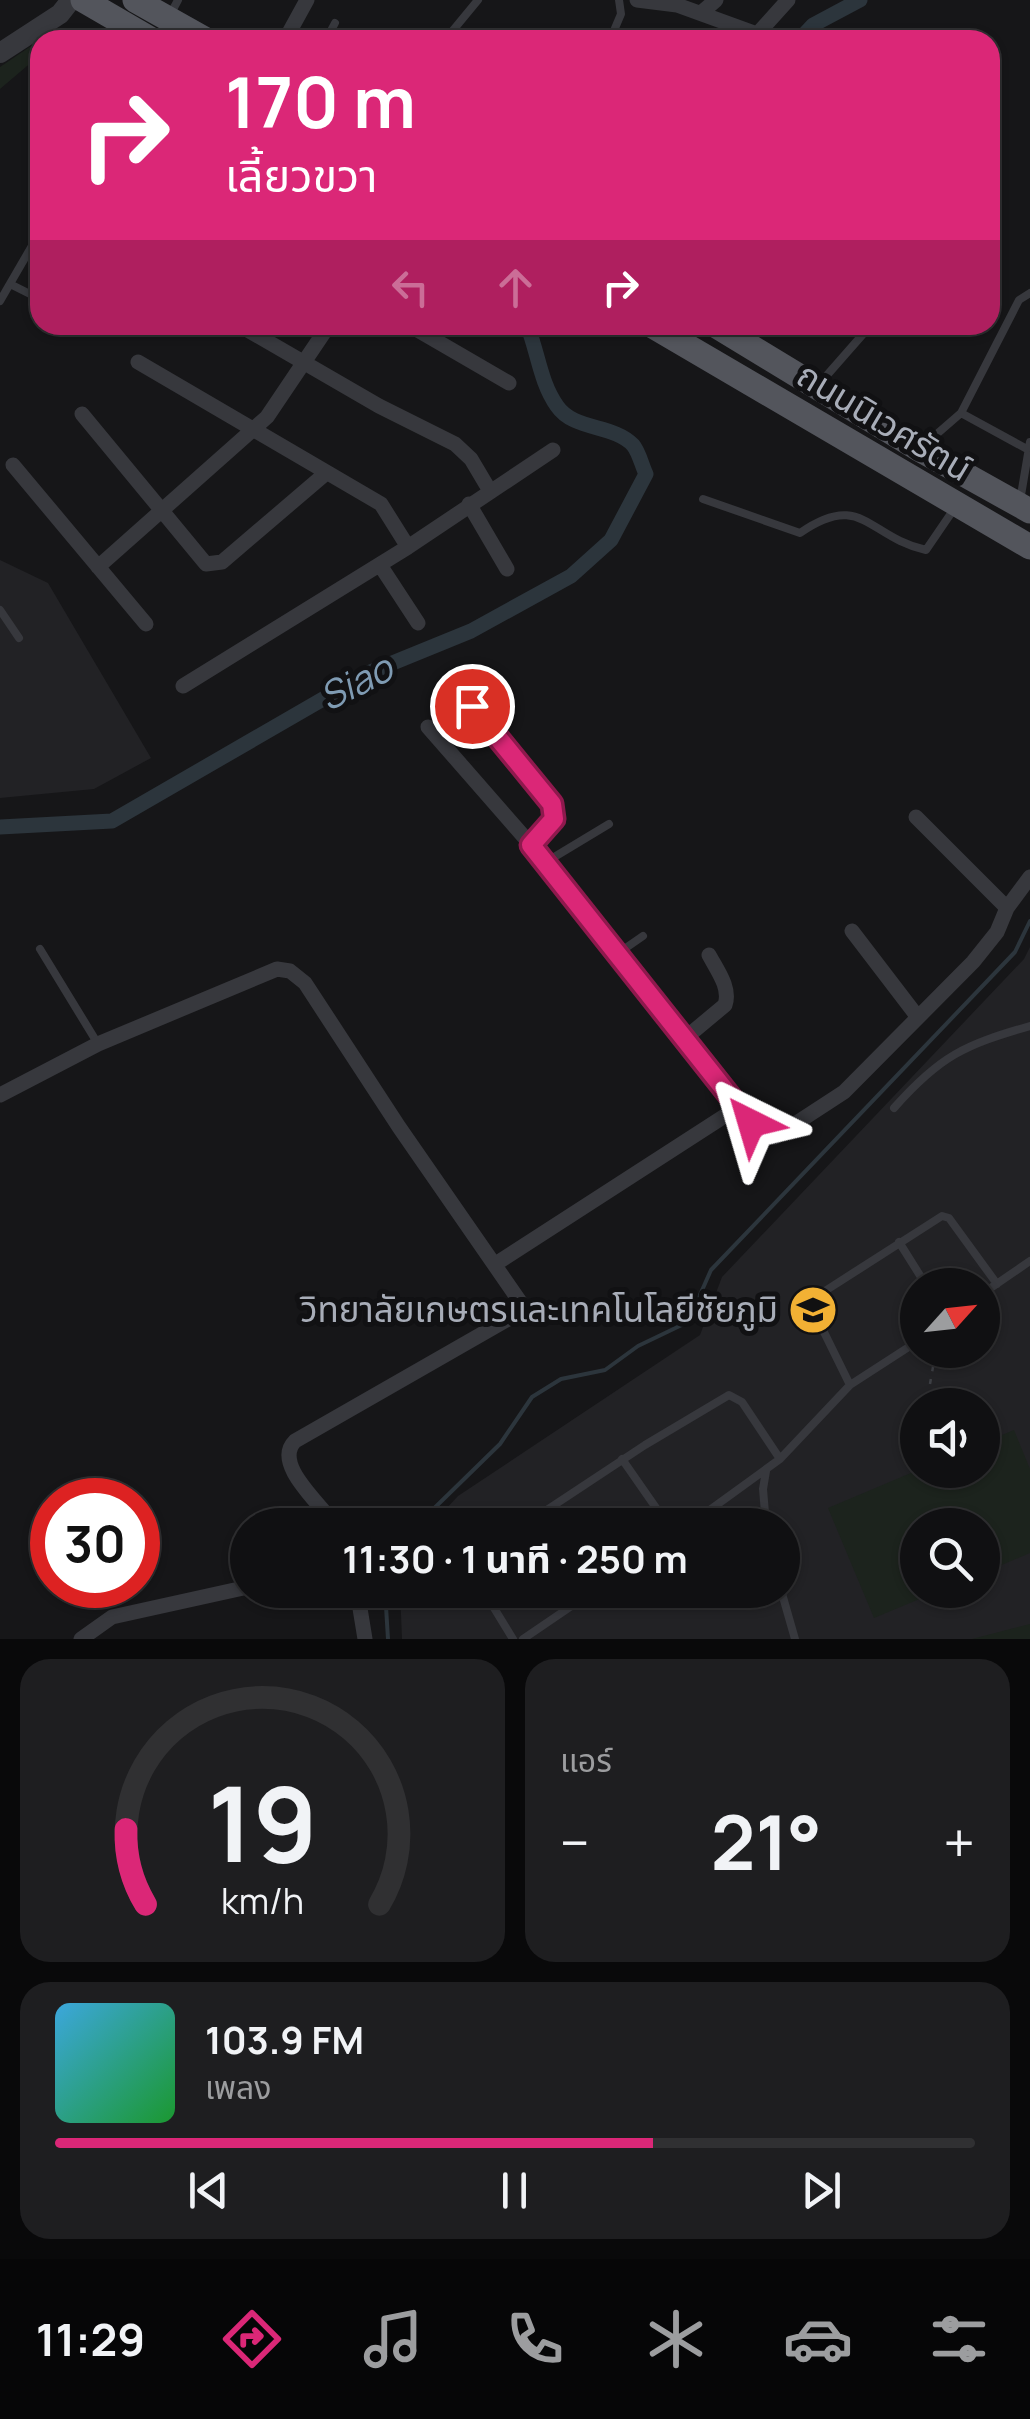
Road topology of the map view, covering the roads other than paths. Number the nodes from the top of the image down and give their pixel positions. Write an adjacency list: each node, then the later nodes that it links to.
1 (72, 0): 13 (street)
2 (83, 0): 14 (main road)
3 (135, 0): 10 (main road)
4 (307, 0): 16 (street)
5 (478, 0): 18 (lane)
6 (619, 0): 19 (lane)
7 (637, 0): 11 (street)
8 (716, 0): 11 (street)
9 (788, 0): 21 (street)
10 (173, 9): 15 (main road)
11 (700, 13): 20 (street)
12 (336, 23): 17 (lane)
13 (35, 30)
14 (134, 30)
15 (195, 30)
16 (290, 30)
17 (332, 30)
18 (453, 30)
19 (614, 30)
20 (738, 30)
21 (760, 30)
22 (30, 34): 23 (street)
23 (0, 53)
24 (30, 249): 25 (lane)
25 (10, 284): 26 (lane); 28 (lane)
26 (30, 293)
27 (1030, 293): 39 (lane)
28 (0, 301)
29 (256, 335): 36 (street)
30 (323, 335): 36 (street)
31 (427, 335): 37 (street)
32 (668, 335): 50 (main road, ถนนนิเวศรัตน์)
33 (735, 335): 38 (main road, ถนนนิเวศรัตน์)
34 (863, 335): 38 (lane)
35 (138, 362): 41 (street)
36 (304, 364): 41 (street); 47 (street)
37 (509, 383)
38 (818, 385): 43 (main road, ถนนนิเวศรัตน์)
39 (961, 413): 42 (lane); 43 (lane)
40 (82, 414): 52 (street)
41 (253, 430): 46 (street); 52 (street)
42 (1029, 445): 51 (lane)
43 (920, 449): 51 (main road, ถนนนิเวศรัตน์)
44 (552, 450): 47 (street)
45 (12, 465): 56 (street)
46 (325, 474): 52 (street); 54 (street)
47 (490, 491): 49 (street)
48 (704, 499): 50 (lane)
49 (469, 504): 54 (street); 57 (street)
50 (956, 506): 53 (main road, ถนนนิเวศรัตน์)
51 (1025, 508)
52 (159, 512): 56 (street)
53 (1030, 546)
54 (408, 547): 55 (street)
55 (380, 565): 59 (street); 62 (street)
56 (98, 567): 60 (street)
57 (507, 569)
58 (0, 610): 61 (lane)
59 (418, 622)
60 (146, 624)
61 (19, 638)
62 (184, 686)
63 (472, 706): 67 (street)
64 (428, 727): 67 (street)
65 (916, 817): 70 (street)
66 (610, 824): 68 (lane)
67 (531, 845): 68 (street)
68 (546, 862): 74 (street)
69 (1030, 876): 70 (street)
70 (1007, 908): 76 (street)
71 (852, 932): 76 (street)
72 (644, 936): 74 (lane)
73 (40, 949): 79 (lane)
74 (617, 954): 78 (street)
75 (709, 955): 78 (street)
76 (917, 1016): 81 (street)
77 (1030, 1026): 82 (lane)
78 (683, 1040): 81 (street)
79 (98, 1044): 80 (street); 85 (street)
80 (0, 1096)
81 (737, 1108): 85 (street)
82 (894, 1108)
83 (899, 1242): 86 (lane); 87 (lane); 90 (lane)
84 (1030, 1262): 88 (lane)
85 (496, 1264): 94 (street)
86 (915, 1268)
87 (985, 1268)
88 (1000, 1281)
89 (900, 1353): 90 (lane)
90 (850, 1386): 91 (lane)
91 (780, 1459): 92 (lane); 93 (lane)
92 (622, 1460): 95 (lane); 96 (lane)
93 (766, 1471): 97 (lane); 98 (lane)
94 (322, 1508)
95 (550, 1508)
96 (656, 1508)
97 (713, 1508)
98 (765, 1508)
99 (230, 1592): 104 (street)
100 (360, 1608): 105 (street)
101 (493, 1608): 106 (lane)
102 (569, 1608): 107 (lane)
103 (785, 1608): 108 (lane)
104 (80, 1639)
105 (366, 1639)
106 (513, 1639)
107 (523, 1639)
108 (794, 1639)

